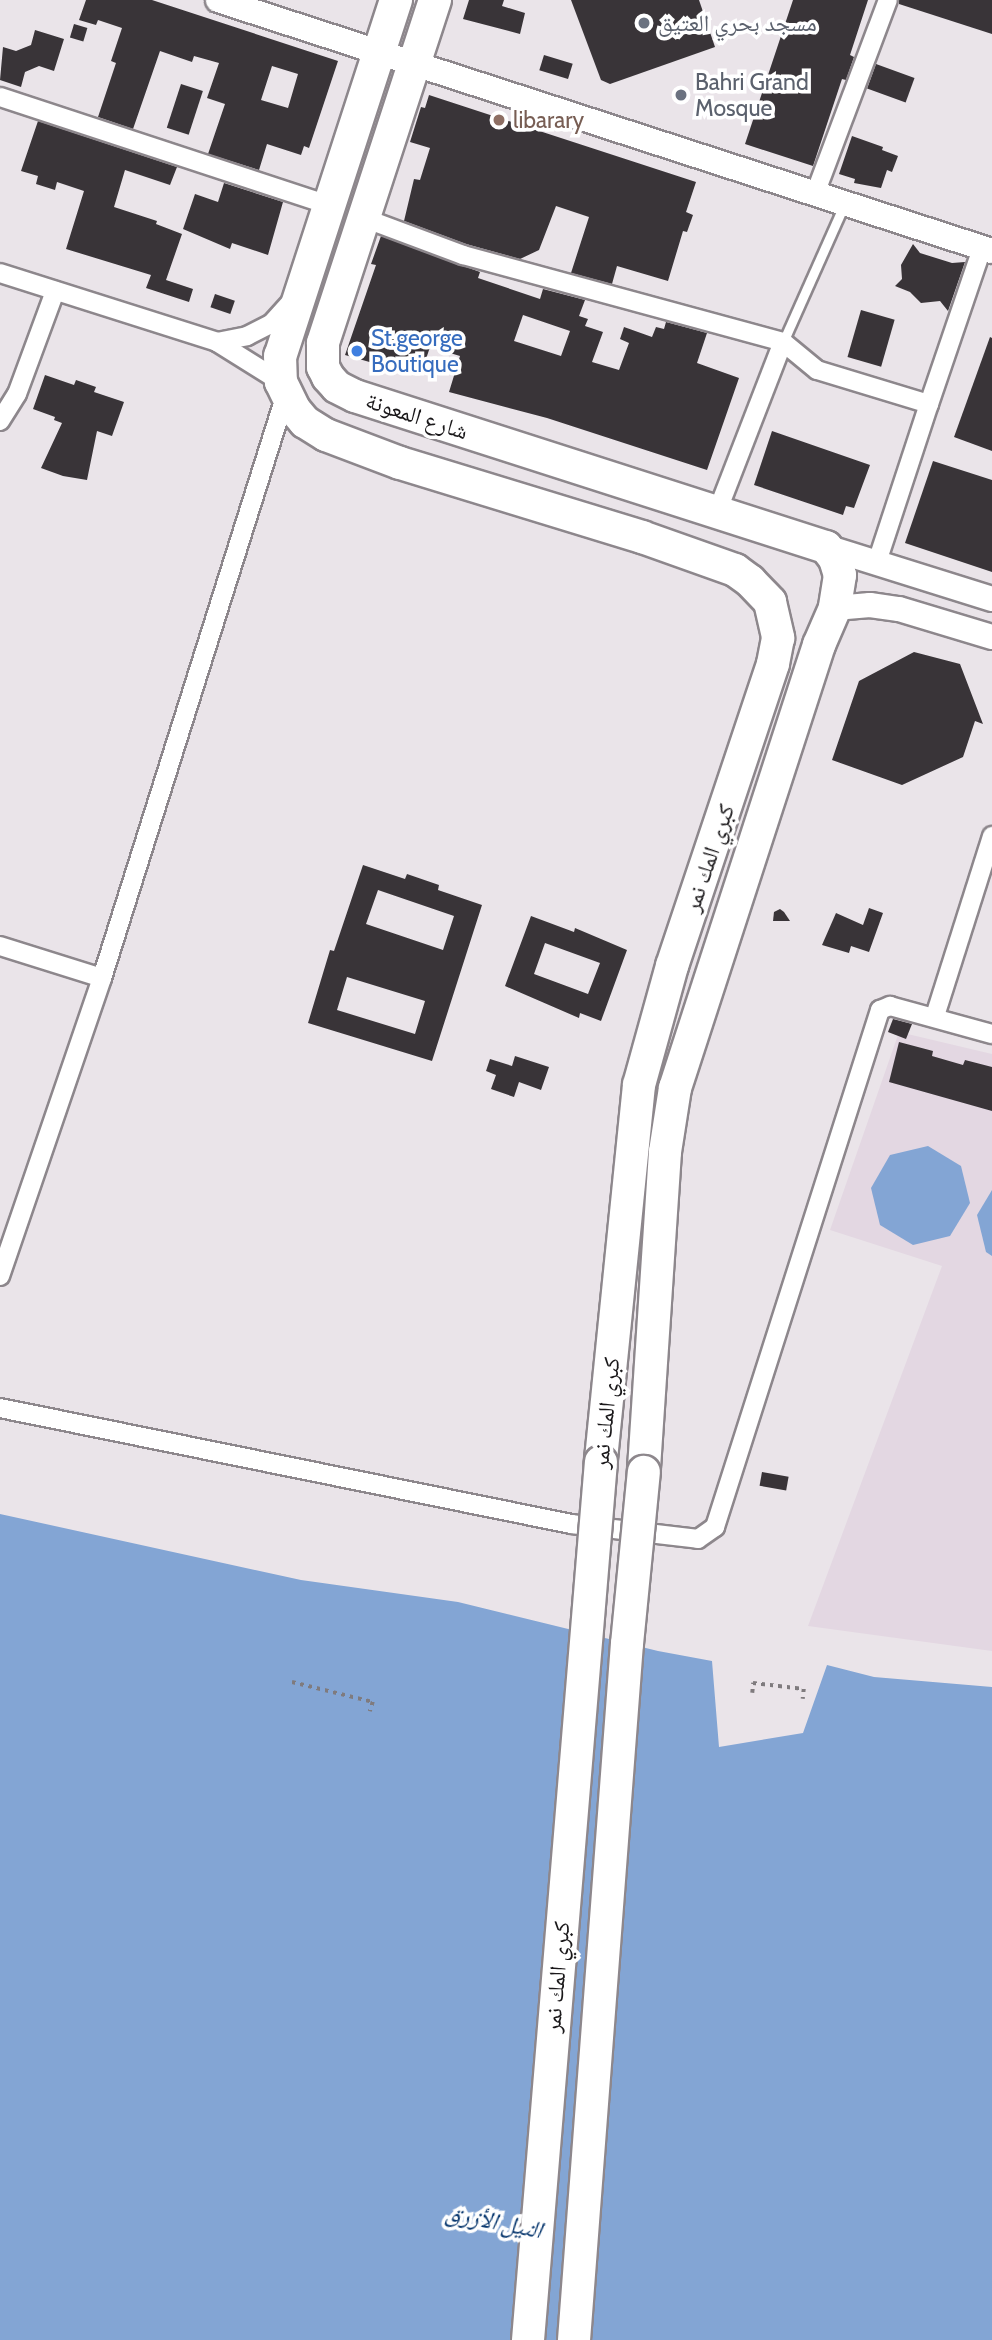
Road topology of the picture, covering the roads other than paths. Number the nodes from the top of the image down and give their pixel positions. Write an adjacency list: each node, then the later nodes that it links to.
1 (218, 0): 5 (street)
2 (396, 0): 5 (highway)
3 (435, 0): 6 (highway, شارع المعونة)
4 (888, 0): 8 (street)
5 (379, 53): 6 (street); 10 (highway)
6 (413, 64): 8 (street); 11 (highway, شارع المعونة)
7 (0, 97): 10 (street)
8 (815, 194): 9 (street)
9 (845, 204): 12 (street); 17 (lane)
10 (328, 205): 15 (highway)
11 (364, 218): 17 (street); 21 (highway, شارع المعونة)
12 (987, 250): 19 (street)
13 (0, 273): 14 (street)
14 (55, 291): 16 (street); 20 (street)
15 (300, 292): 16 (street); 18 (highway)
16 (217, 342): 18 (street)
17 (783, 342): 19 (street); 21 (street)
18 (284, 388): 24 (highway, شارع المعونة); 32 (street)
19 (929, 404): 25 (street)
20 (0, 421)
21 (717, 512): 22 (highway, شارع المعونة)
22 (776, 530): 23 (highway, شارع المعونة); 26 (highway)
23 (826, 547): 25 (street); 28 (highway)
24 (690, 554): 26 (highway, كبري المك نمر)
25 (877, 562): 27 (street)
26 (750, 580): 37 (highway, كبري المك نمر, bridge)
27 (992, 599)
28 (835, 608): 29 (street); 38 (highway, كبري المك نمر, bridge)
29 (992, 637)
30 (992, 838): 33 (street)
31 (0, 946): 32 (street)
32 (102, 978): 35 (street)
33 (935, 1016): 34 (street); 36 (street)
34 (992, 1034)
35 (0, 1276)
36 (0, 1408)
37 (527, 2340)
38 (574, 2340)

